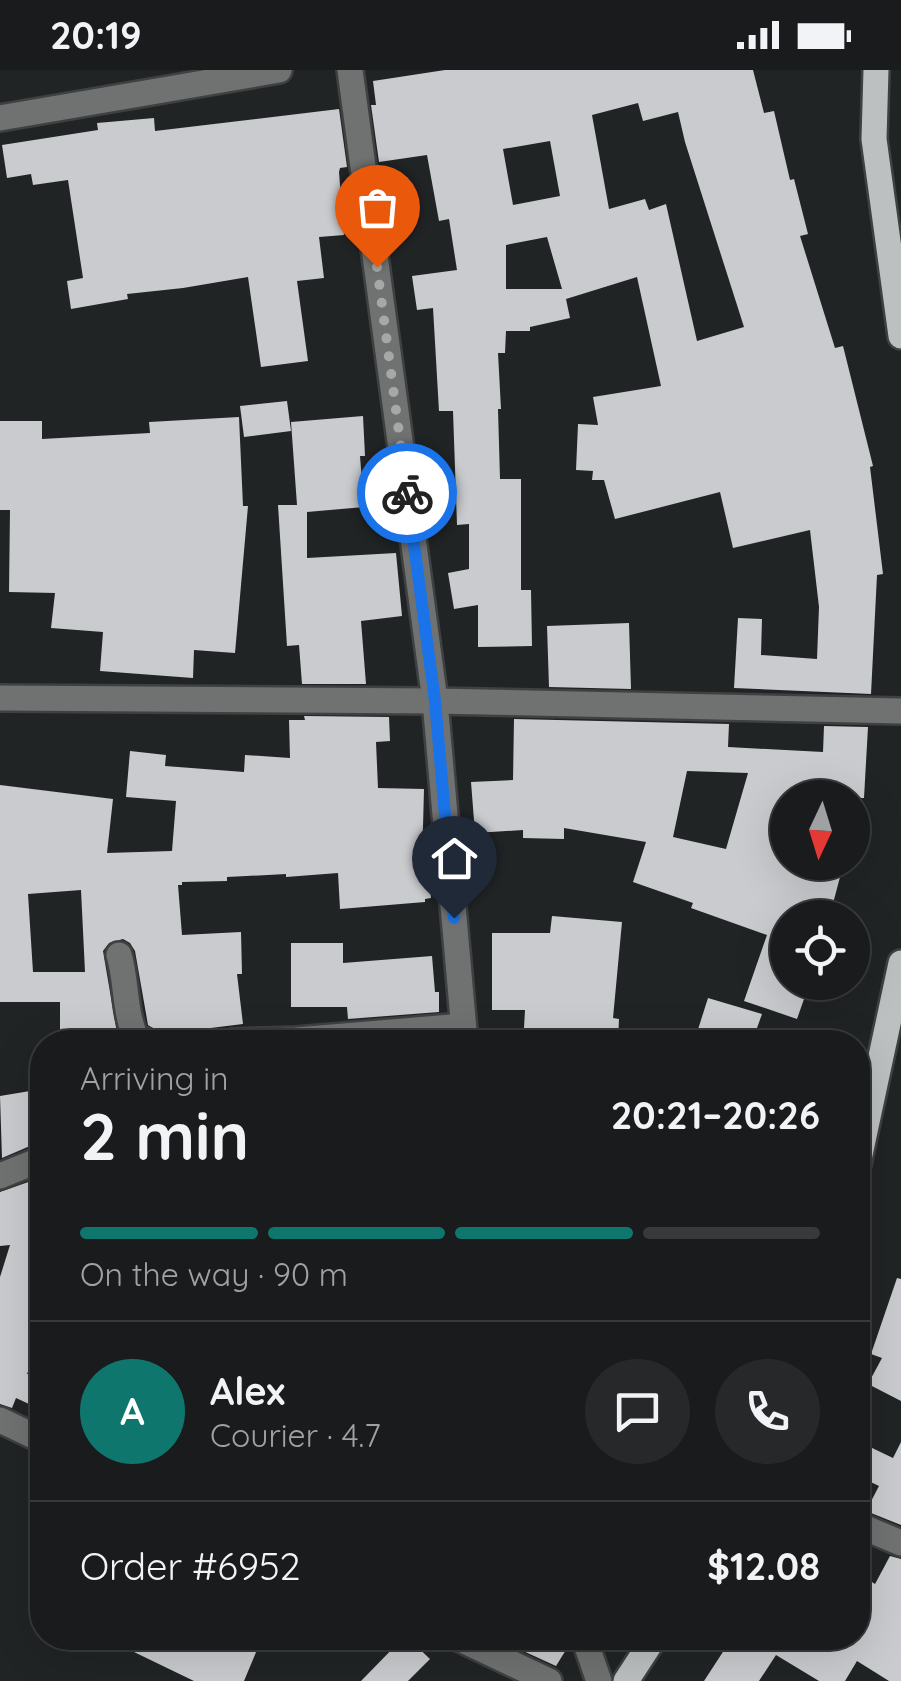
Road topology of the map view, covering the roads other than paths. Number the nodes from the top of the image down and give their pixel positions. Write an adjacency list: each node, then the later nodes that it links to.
1 (279, 70): 4 (street)
2 (350, 70): 10 (street)
3 (876, 70): 6 (main road)
4 (0, 118)
5 (901, 133): 6 (main road)
6 (874, 139): 7 (main road)
7 (896, 261): 8 (main road)
8 (901, 336)
9 (0, 698): 10 (street)
10 (435, 701): 11 (street); 15 (street)
11 (901, 712)
12 (120, 955): 14 (street)
13 (901, 963): 16 (main road)
14 (133, 1030)
15 (464, 1030)
16 (870, 1108)
17 (30, 1164): 18 (street)
18 (0, 1176)
19 (0, 1420): 20 (street)
20 (30, 1434)
21 (870, 1529): 22 (street)
22 (901, 1543)
23 (483, 1650): 26 (street)
24 (588, 1650): 27 (street)
25 (646, 1650): 28 (main road)
26 (549, 1681)
27 (598, 1681)
28 (626, 1681)

